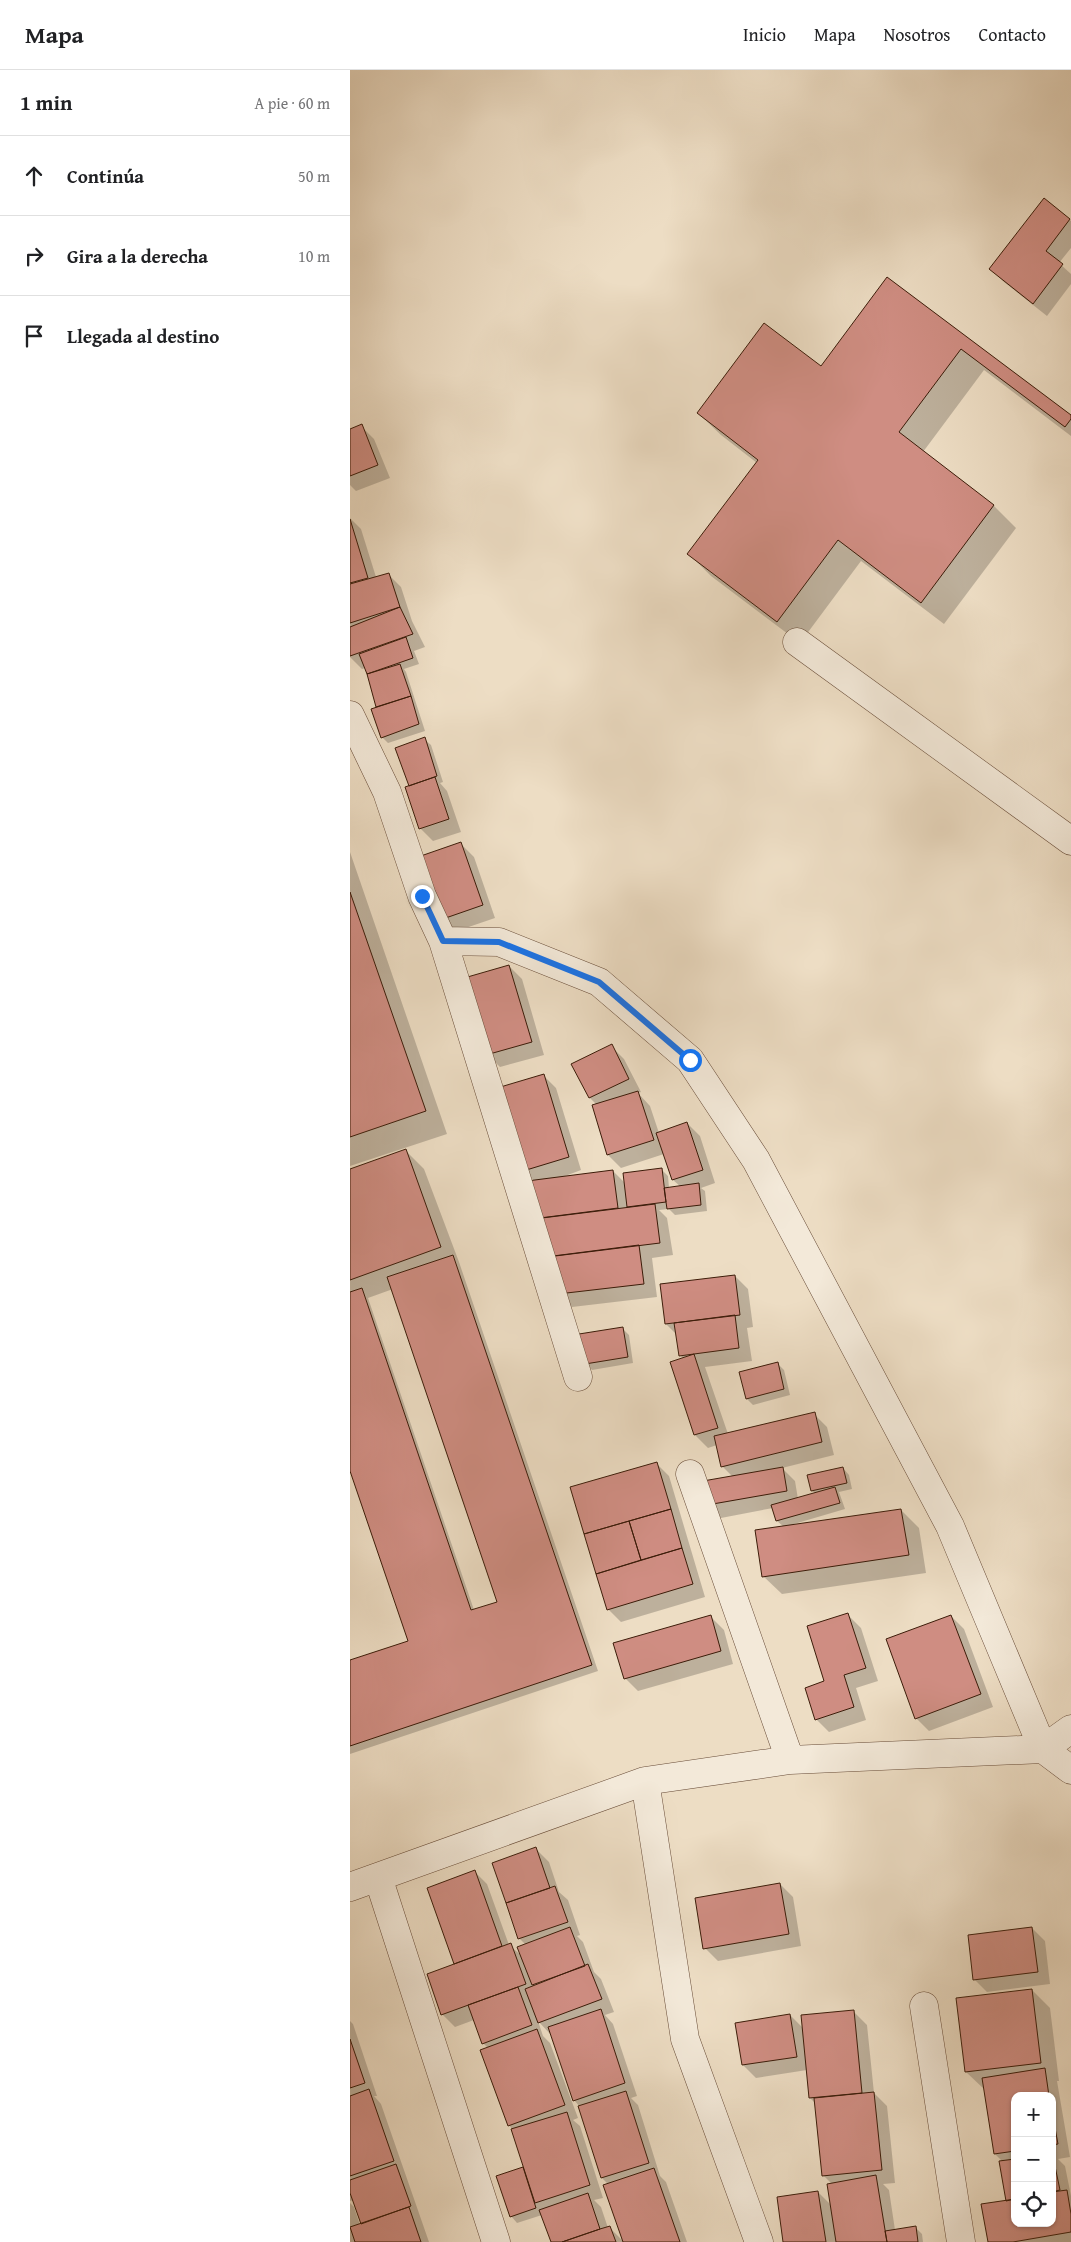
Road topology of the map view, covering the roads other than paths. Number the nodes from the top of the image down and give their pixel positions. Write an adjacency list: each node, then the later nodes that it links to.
1 (797, 642): 3 (street)
2 (350, 715): 4 (street)
3 (1071, 840)
4 (443, 941): 5 (street); 8 (street)
5 (578, 1377)
6 (690, 1474): 9 (street)
7 (1071, 1729): 8 (street)
8 (1043, 1749): 9 (street); 10 (street)
9 (790, 1760): 11 (street)
10 (1071, 1770)
11 (645, 1781): 12 (street); 16 (street)
12 (378, 1876): 13 (street); 15 (street)
13 (350, 1887)
14 (924, 2006): 17 (street)
15 (496, 2242)
16 (758, 2242)
17 (961, 2242)

